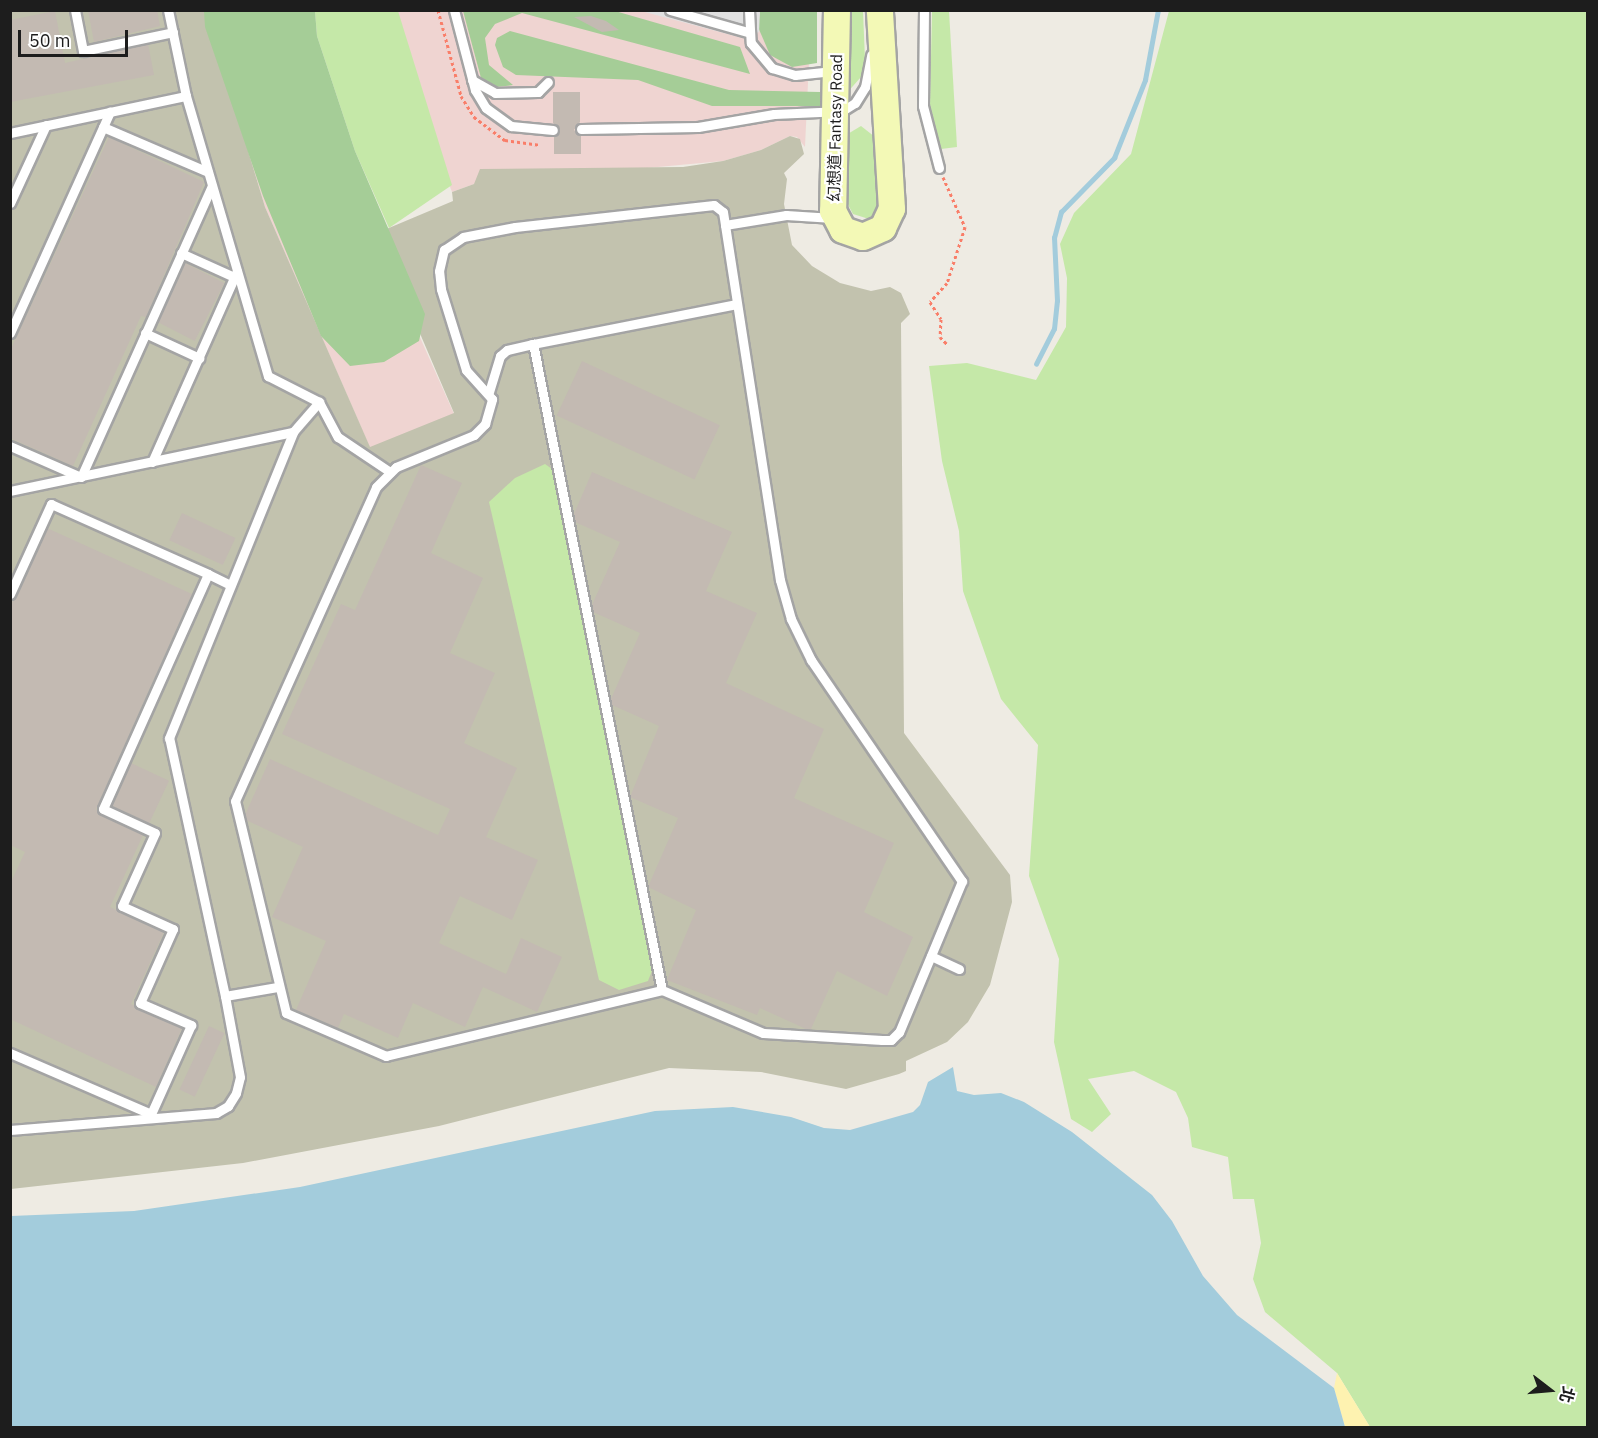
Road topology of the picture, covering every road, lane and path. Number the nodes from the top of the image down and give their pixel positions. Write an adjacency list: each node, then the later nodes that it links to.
1 (75, 10): 10 (lane)
2 (168, 10): 10 (lane)
3 (453, 10): 15 (lane)
4 (670, 10): 11 (lane)
5 (749, 10): 11 (lane)
6 (837, 10): 14 (main road, 幻想道 Fantasy Road)
7 (869, 10): 12 (lane)
8 (880, 10): 29 (main road, 幻想道 Fantasy Road)
9 (924, 10): 25 (lane)
10 (173, 32): 17 (lane)
11 (748, 32): 14 (lane)
12 (870, 35)
13 (870, 45): 19 (lane)
14 (837, 70): 19 (main road, 幻想道 Fantasy Road)
15 (472, 80): 16 (lane); 23 (lane)
16 (548, 82)
17 (186, 96): 18 (lane); 26 (lane)
18 (110, 112): 20 (lane); 21 (lane)
19 (835, 113): 22 (lane); 29 (main road, 幻想道 Fantasy Road)
20 (46, 125): 24 (lane); 28 (lane)
21 (103, 126): 26 (lane); 34 (lane)
22 (581, 129)
23 (554, 130)
24 (10, 133)
25 (939, 168): 37 (path)
26 (208, 172): 27 (lane)
27 (212, 186): 31 (lane); 32 (lane)
28 (10, 203)
29 (835, 218): 30 (lane)
30 (725, 225): 33 (lane); 39 (lane)
31 (182, 253): 32 (lane); 35 (lane)
32 (236, 274): 38 (lane); 40 (lane)
33 (736, 304): 36 (lane); 52 (lane)
34 (10, 333)
35 (145, 333): 38 (lane); 45 (lane)
36 (533, 344): 39 (lane); 55 (lane)
37 (947, 344)
38 (199, 358): 43 (lane)
39 (489, 392): 44 (lane)
40 (319, 402): 41 (lane); 44 (lane)
41 (293, 432): 43 (lane); 50 (lane)
42 (10, 446): 45 (lane)
43 (152, 462): 45 (lane)
44 (390, 472): 54 (lane)
45 (81, 477): 46 (lane)
46 (48, 484): 47 (lane); 48 (lane)
47 (10, 491)
48 (51, 504): 49 (lane); 51 (lane)
49 (208, 574): 50 (lane); 58 (lane)
50 (231, 585): 56 (lane)
51 (10, 594)
52 (931, 956): 53 (lane); 55 (lane)
53 (959, 969)
54 (277, 987): 55 (lane); 56 (lane)
55 (662, 990)
56 (225, 996): 58 (lane)
57 (10, 1053): 58 (lane)
58 (152, 1117): 59 (lane)
59 (10, 1130)

